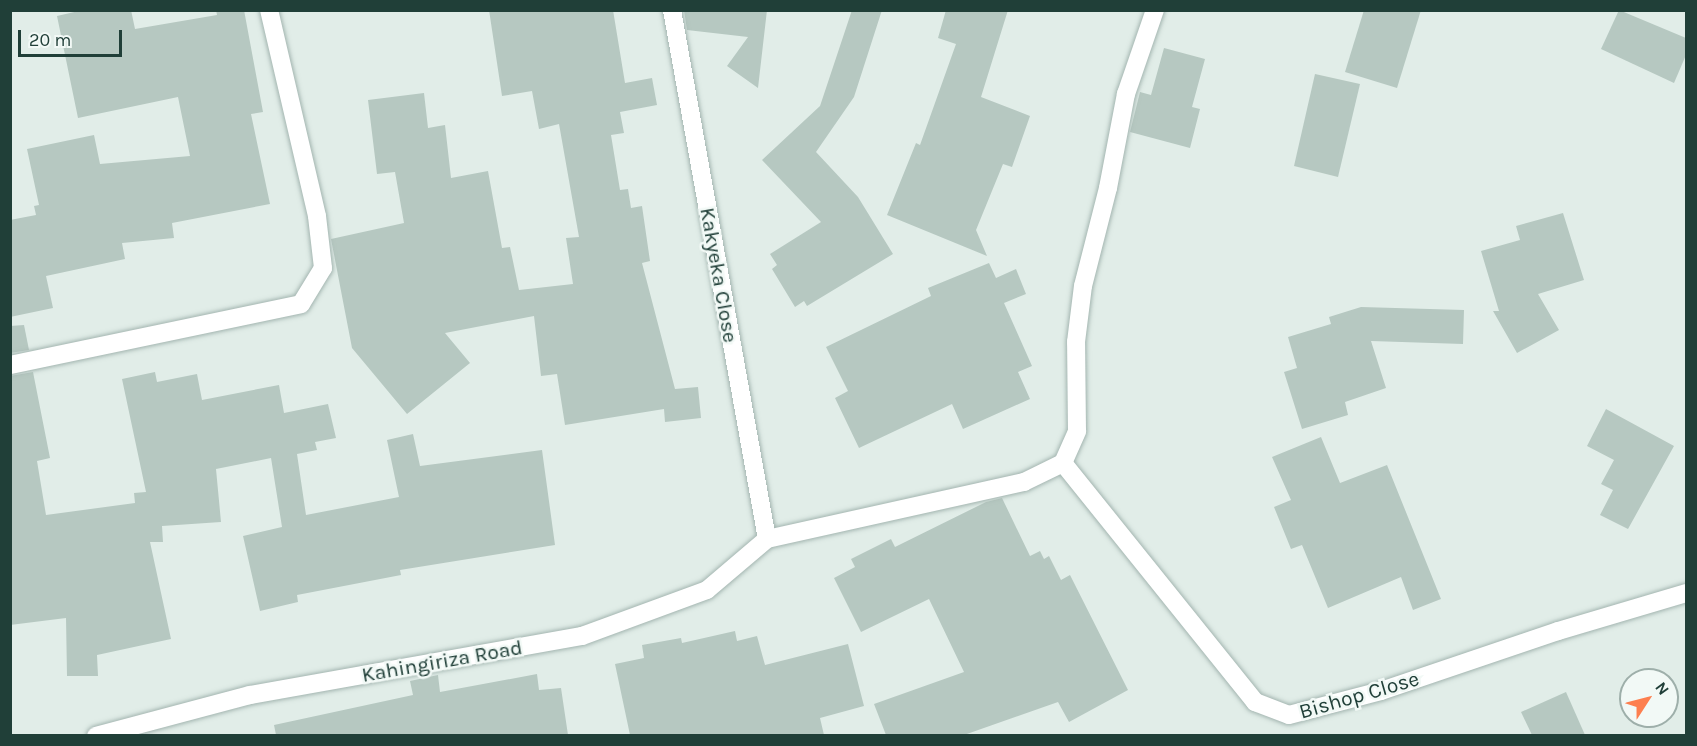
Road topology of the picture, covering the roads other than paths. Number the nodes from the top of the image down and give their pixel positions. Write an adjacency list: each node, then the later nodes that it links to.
1 (269, 10): 4 (street)
2 (672, 10): 6 (street, Kakyeka Close)
3 (1155, 10): 5 (street)
4 (10, 365)
5 (1063, 463): 6 (street); 7 (street, Bishop Close)
6 (767, 539): 8 (street, Kahingiriza Road)
7 (1686, 593)
8 (96, 735)

